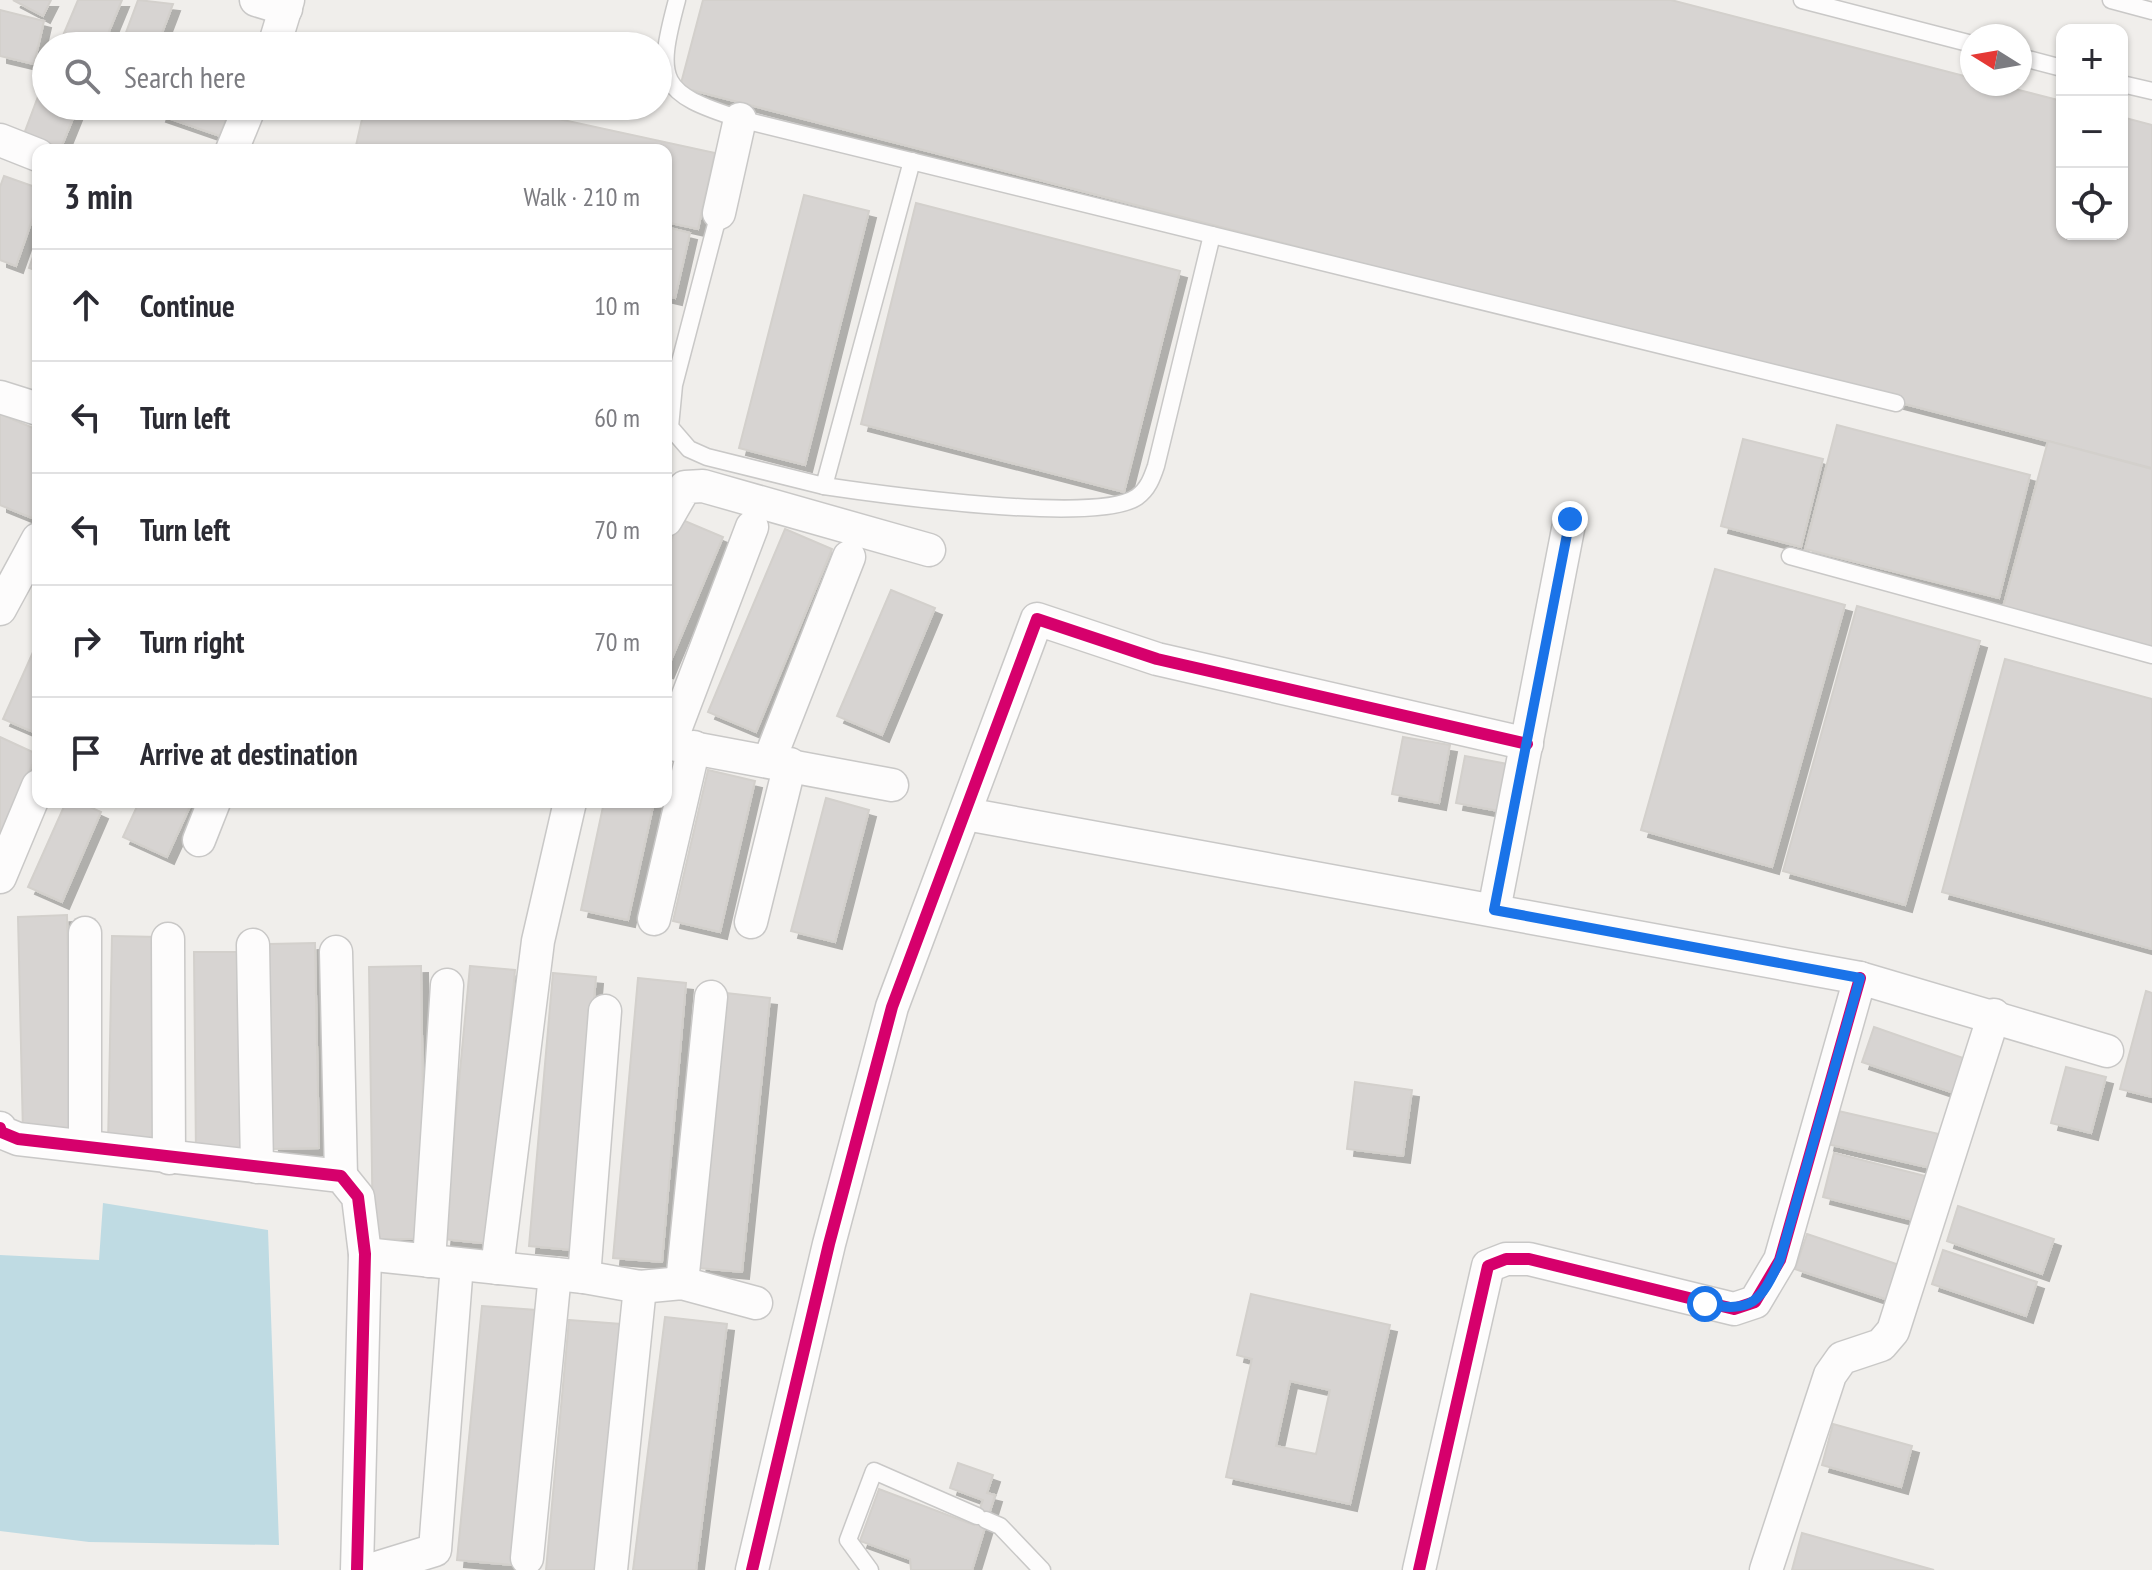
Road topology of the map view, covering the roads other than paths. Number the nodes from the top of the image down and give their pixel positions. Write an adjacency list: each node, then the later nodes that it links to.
1 (677, 0): 7 (lane)
2 (1802, 0): 8 (lane)
3 (2111, 0): 5 (lane)
4 (277, 3): 6 (street)
5 (2152, 11)
6 (275, 32)
7 (668, 32)
8 (1960, 41)
9 (2032, 60): 10 (lane)
10 (2056, 66)
11 (2128, 85): 13 (lane)
12 (672, 86): 14 (lane)
13 (2152, 91)
14 (740, 119): 19 (lane); 20 (street)
15 (244, 120): 17 (street)
16 (0, 140): 18 (street)
17 (234, 144)
18 (32, 153)
19 (912, 161): 21 (lane); 27 (lane)
20 (719, 213): 24 (lane)
21 (1212, 235): 23 (lane); 27 (lane)
22 (0, 397): 25 (street)
23 (1896, 403)
24 (672, 406)
25 (32, 407)
26 (672, 431): 27 (lane)
27 (824, 486)
28 (672, 510): 32 (street)
29 (1570, 519): 38 (street)
30 (752, 527): 37 (street)
31 (32, 550): 35 (street)
32 (929, 550)
33 (1790, 556): 36 (lane)
34 (849, 557): 39 (street)
35 (0, 609)
36 (2152, 655)
37 (677, 744): 39 (street); 40 (street)
38 (1527, 744): 46 (street); 49 (street)
39 (780, 762): 41 (street); 51 (street)
40 (672, 782)
41 (892, 785)
42 (32, 800): 48 (street)
43 (212, 808): 47 (street)
44 (569, 808): 69 (street)
45 (669, 808): 50 (street)
46 (966, 814): 49 (street); 78 (street)
47 (199, 840)
48 (0, 877)
49 (1494, 910): 56 (street)
50 (654, 919)
51 (751, 922)
52 (85, 933): 63 (street)
53 (168, 939): 64 (street)
54 (253, 945): 65 (street)
55 (336, 952): 66 (street)
56 (1860, 978): 60 (street); 81 (street)
57 (447, 985): 68 (street)
58 (711, 997): 71 (street)
59 (605, 1011): 70 (street)
60 (1994, 1015): 61 (street); 82 (street)
61 (2107, 1051)
62 (0, 1128): 63 (street)
63 (85, 1145): 64 (street)
64 (169, 1158): 65 (street)
65 (257, 1167): 66 (street)
66 (341, 1176): 67 (street)
67 (365, 1254): 68 (street); 75 (street)
68 (443, 1262): 69 (street); 76 (street)
69 (497, 1268): 70 (street)
70 (570, 1276): 72 (street); 74 (street)
71 (682, 1283): 72 (street); 73 (street)
72 (640, 1287): 77 (street)
73 (756, 1303)
74 (527, 1558)
75 (357, 1570)
76 (370, 1570)
77 (611, 1570)
78 (752, 1570)
79 (870, 1570): 80 (lane)
80 (1042, 1570)
81 (1419, 1570)
82 (1766, 1570)

